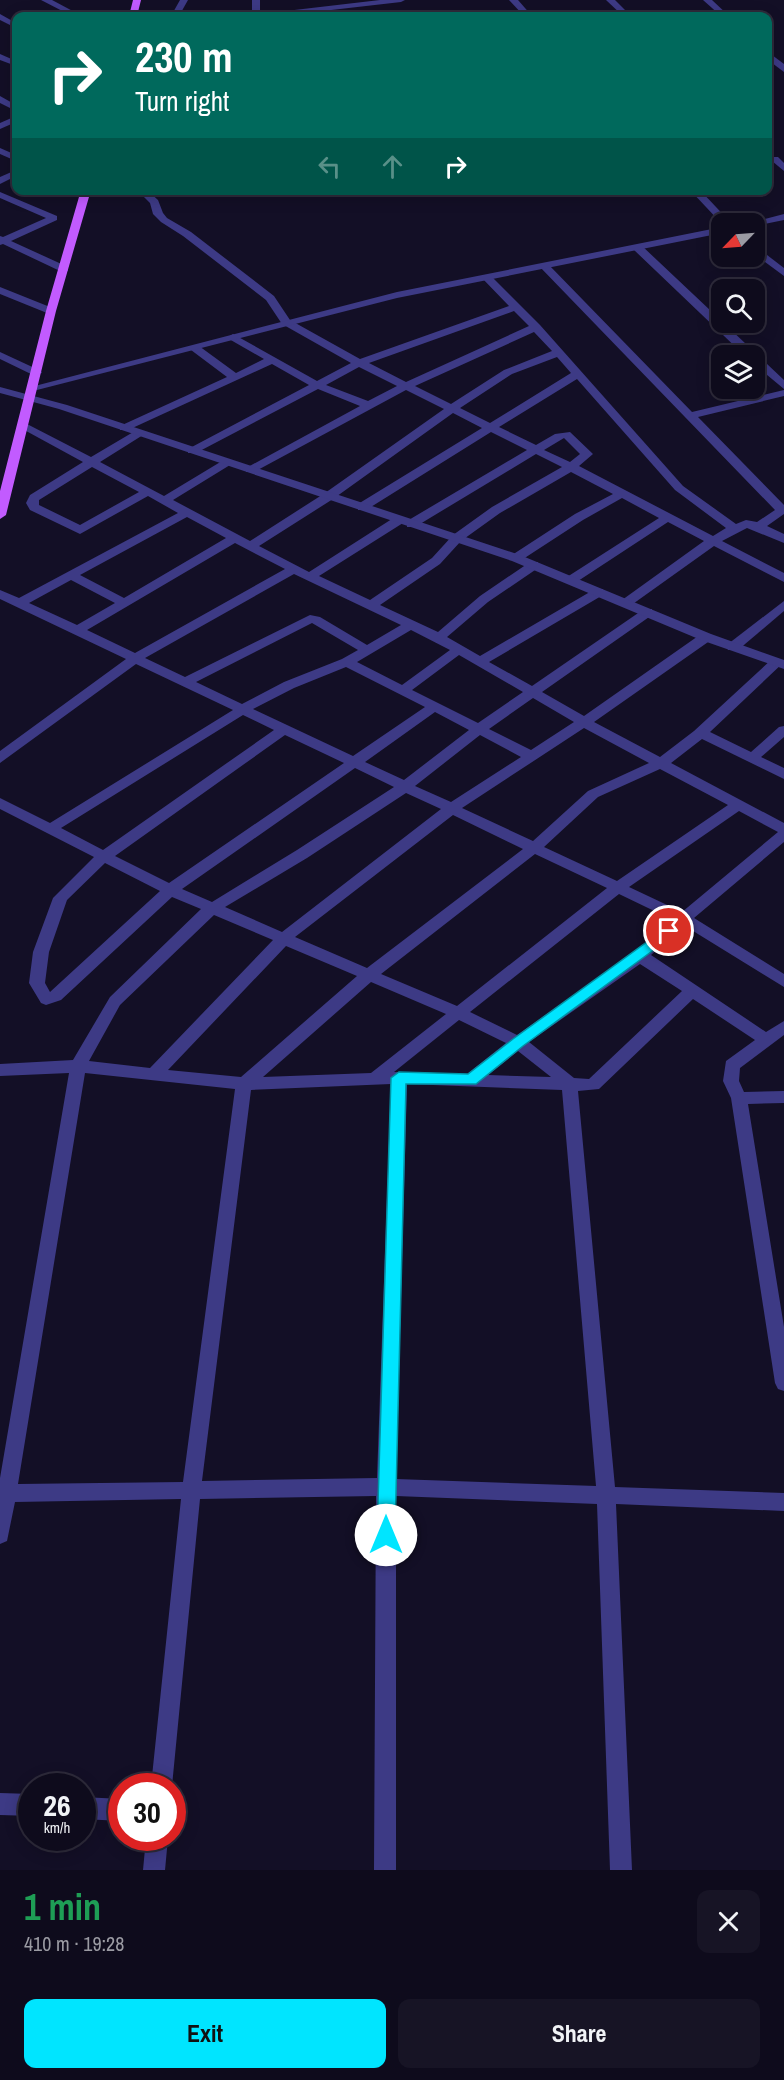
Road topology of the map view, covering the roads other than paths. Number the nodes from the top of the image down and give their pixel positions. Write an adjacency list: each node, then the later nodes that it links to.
1 (46, 0): 8 (street)
2 (313, 0): 7 (street)
3 (401, 0): 7 (street)
4 (513, 0): 10 (street)
5 (610, 0): 11 (street)
6 (707, 0): 12 (street)
7 (313, 10): 9 (street)
8 (70, 12)
9 (296, 12)
10 (524, 12)
11 (623, 12)
12 (720, 12)
13 (772, 58): 14 (street)
14 (784, 69)
15 (775, 159): 16 (street)
16 (784, 168)
17 (0, 195): 25 (street)
18 (85, 195): 29 (main road)
19 (147, 195): 35 (street)
20 (699, 195): 21 (street)
21 (716, 213)
22 (784, 217): 23 (street)
23 (765, 221)
24 (711, 232): 26 (street)
25 (1, 241): 29 (street)
26 (637, 247): 28 (street); 38 (street)
27 (765, 257): 30 (street)
28 (543, 266): 31 (street); 56 (street)
29 (64, 269): 34 (main road)
30 (784, 273)
31 (486, 277): 33 (street); 35 (street)
32 (0, 290): 34 (street)
33 (516, 307): 36 (street); 43 (street)
34 (51, 311): 45 (main road)
35 (286, 322): 37 (street); 43 (street)
36 (536, 327): 40 (street); 49 (street)
37 (232, 338): 39 (street); 42 (street)
38 (740, 345)
39 (195, 348): 47 (street); 53 (street)
40 (557, 353): 46 (street); 55 (street)
41 (0, 355): 45 (street)
42 (272, 360): 47 (street); 48 (street)
43 (359, 363): 48 (street); 49 (street)
44 (765, 368): 50 (street)
45 (37, 373): 53 (main road)
46 (576, 375): 58 (street); 77 (street)
47 (233, 376): 59 (street)
48 (317, 385): 54 (street); 61 (street)
49 (405, 386): 54 (street); 55 (street)
50 (784, 386)
51 (0, 390): 53 (street)
52 (784, 393): 56 (street)
53 (32, 394): 57 (main road); 59 (street)
54 (370, 406): 66 (street)
55 (452, 409): 58 (street); 69 (street)
56 (692, 415): 76 (street)
57 (23, 426): 63 (street); 72 (main road)
58 (488, 427): 62 (street); 71 (street)
59 (124, 428): 60 (street)
60 (139, 433): 61 (street); 63 (street)
61 (192, 451): 64 (street)
62 (537, 452): 65 (street); 65 (street); 75 (street)
63 (91, 462): 67 (street); 67 (street)
64 (226, 463): 66 (street); 70 (street)
65 (571, 467): 68 (street); 79 (street)
66 (250, 470): 69 (street)
67 (147, 492): 70 (street)
68 (622, 494): 74 (street); 83 (street)
69 (329, 496): 71 (street); 82 (street)
70 (164, 501): 73 (street)
71 (362, 507): 75 (street)
72 (1, 509)
73 (186, 513): 78 (street); 86 (street)
74 (668, 518): 81 (street); 89 (street)
75 (405, 522): 79 (street); 87 (street)
76 (758, 527): 77 (street); 80 (street)
77 (734, 528): 81 (street)
78 (235, 538): 82 (street); 93 (street)
79 (457, 538): 83 (street); 95 (street)
80 (784, 539)
81 (714, 541): 88 (street); 94 (street)
82 (251, 546): 85 (street)
83 (516, 558): 84 (street)
84 (534, 565): 89 (street); 101 (street)
85 (294, 569): 87 (street); 105 (street)
86 (70, 575): 92 (street); 93 (street)
87 (311, 576): 95 (street)
88 (784, 578)
89 (571, 580): 90 (street)
90 (599, 592): 94 (street); 106 (street)
91 (0, 594): 92 (street)
92 (19, 603): 99 (street)
93 (124, 603): 99 (street)
94 (626, 603): 97 (street)
95 (372, 605): 98 (street)
96 (784, 605): 102 (street)
97 (648, 612): 100 (street); 111 (street)
98 (411, 624): 101 (street); 103 (street)
99 (78, 630): 105 (street)
100 (706, 637): 102 (street); 114 (street)
101 (439, 638): 104 (street)
102 (733, 648): 108 (street)
103 (367, 650): 107 (street); 109 (street)
104 (458, 650): 106 (street); 110 (street)
105 (137, 657): 109 (street); 120 (street)
106 (481, 661): 111 (street)
107 (347, 662): 110 (street); 113 (street)
108 (780, 664): 118 (street)
109 (188, 681): 113 (street)
110 (403, 690): 112 (street)
111 (533, 691): 114 (street); 116 (street)
112 (434, 707): 116 (street); 122 (street)
113 (245, 708): 115 (street); 129 (street)
114 (584, 722): 119 (street); 123 (street)
115 (286, 728): 122 (street); 132 (street)
116 (479, 729): 119 (street); 125 (street)
117 (784, 730): 121 (street)
118 (699, 734): 121 (street); 123 (street)
119 (531, 756): 128 (street)
120 (0, 758)
121 (752, 758): 124 (street)
122 (354, 760): 125 (street); 134 (street)
123 (661, 763): 127 (street); 131 (street)
124 (784, 774)
125 (406, 786): 128 (street); 135 (street)
126 (0, 803): 129 (street)
127 (739, 804): 130 (street); 133 (street)
128 (452, 808): 131 (street); 137 (street)
129 (50, 829): 132 (street)
130 (784, 832): 136 (street)
131 (534, 848): 133 (street); 139 (street)
132 (104, 856): 134 (street); 134 (street)
133 (618, 887): 136 (street); 142 (street)
134 (170, 890): 135 (street)
135 (211, 909): 137 (street); 146 (street)
136 (684, 919): 138 (street); 140 (street)
137 (283, 939): 139 (street); 148 (street)
138 (640, 956): 141 (street); 145 (street)
139 (370, 974): 142 (street); 153 (street)
140 (784, 981)
141 (692, 991): 144 (street); 152 (street)
142 (456, 1012): 145 (street); 150 (street)
143 (784, 1027): 144 (street)
144 (767, 1040): 154 (street)
145 (518, 1042): 151 (street); 152 (street)
146 (78, 1066): 147 (street); 148 (street); 159 (street)
147 (0, 1070)
148 (154, 1074): 153 (street)
149 (399, 1078): 150 (street); 151 (street); 157 (street)
150 (373, 1080): 153 (street)
151 (471, 1080): 152 (street)
152 (569, 1083): 160 (street)
153 (244, 1084): 158 (street)
154 (739, 1098): 155 (street); 156 (street)
155 (784, 1098)
156 (784, 1383)
157 (386, 1487): 158 (street); 160 (street); 168 (street)
158 (192, 1488): 159 (street); 163 (street)
159 (7, 1492): 162 (street)
160 (606, 1496): 161 (street); 169 (street)
161 (784, 1502)
162 (0, 1535)
163 (163, 1773)
164 (0, 1803): 165 (street)
165 (18, 1804)
166 (156, 1851): 167 (street)
167 (154, 1870)
168 (385, 1870)
169 (621, 1870)

